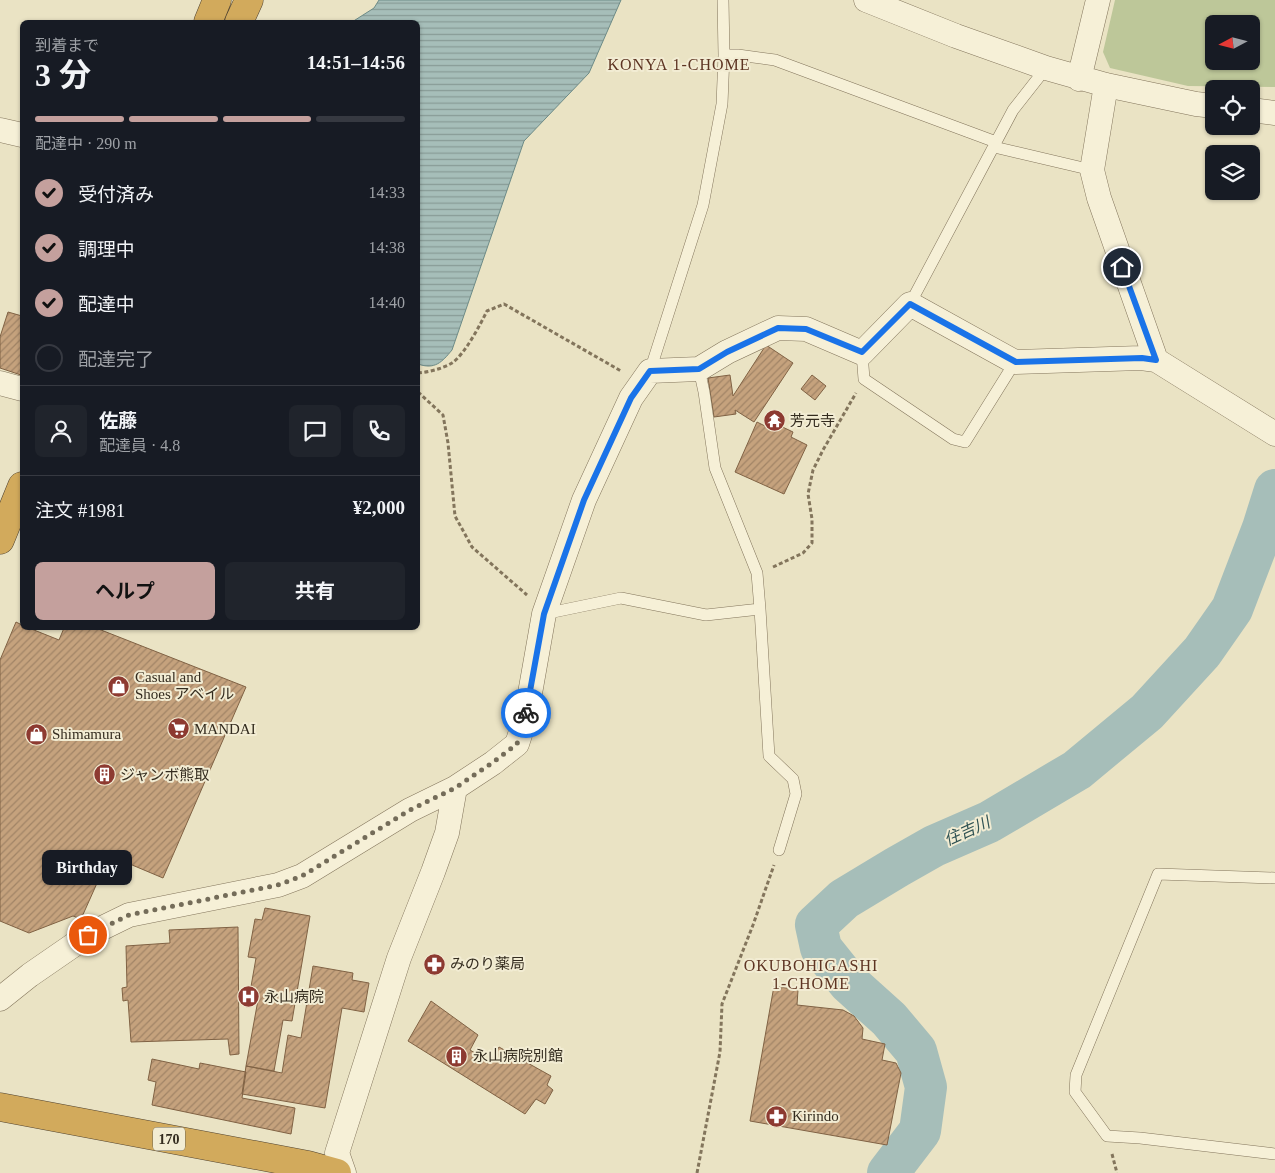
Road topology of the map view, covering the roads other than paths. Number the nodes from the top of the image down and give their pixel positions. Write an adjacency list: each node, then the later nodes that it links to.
1 (217, 0): 6 (highway)
2 (249, 0): 7 (highway)
3 (724, 0): 8 (lane)
4 (866, 0): 9 (street)
5 (1098, 0): 10 (street)
6 (209, 20)
7 (240, 20)
8 (724, 55): 17 (lane); 24 (lane)
9 (1046, 68): 10 (street); 17 (lane)
10 (1079, 79): 11 (street)
11 (1106, 85): 12 (street); 18 (street)
12 (1205, 105)
13 (1260, 111): 14 (street)
14 (1275, 112)
15 (0, 130): 16 (street)
16 (20, 135)
17 (995, 144): 18 (lane); 19 (lane)
18 (1092, 170): 21 (street)
19 (910, 304): 20 (street); 22 (street)
20 (862, 352): 22 (lane); 23 (street)
21 (1156, 360): 22 (street); 27 (street)
22 (1016, 362)
23 (699, 369): 24 (street); 30 (lane)
24 (646, 377): 31 (street)
25 (0, 383): 26 (street)
26 (20, 388)
27 (1272, 432)
28 (20, 491): 29 (highway)
29 (0, 540)
30 (760, 609): 31 (lane); 33 (lane)
31 (544, 614): 32 (street)
32 (455, 788): 35 (street); 39 (street)
33 (779, 850)
34 (1275, 878): 37 (lane)
35 (0, 998)
36 (0, 1107): 38 (highway, 170)
37 (1275, 1154)
38 (337, 1173)
39 (344, 1173)

